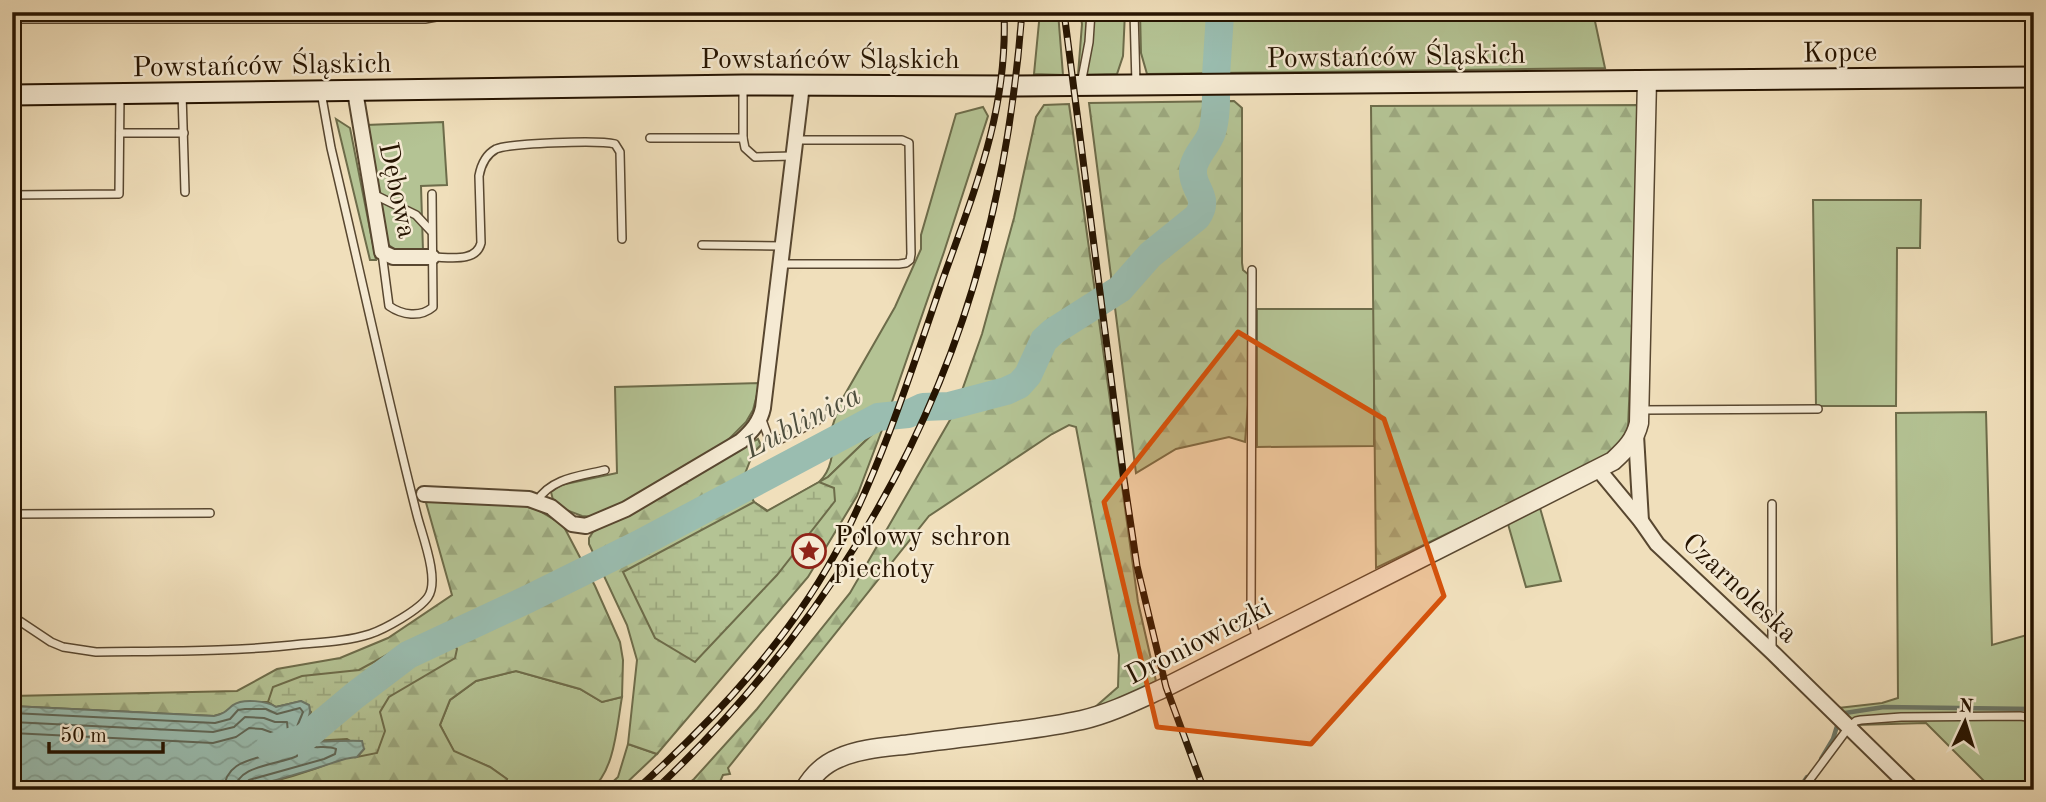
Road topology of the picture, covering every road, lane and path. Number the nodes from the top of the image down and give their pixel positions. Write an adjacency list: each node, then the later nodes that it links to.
1 (463, 12): 4 (lane)
2 (1091, 12): 10 (lane)
3 (1133, 12): 11 (lane)
4 (41, 15): 5 (lane)
5 (12, 19)
6 (2034, 77): 7 (main road, Kopce)
7 (1647, 80): 11 (main road, Powstańców Śląskich); 36 (street)
8 (743, 85): 9 (main road, Powstańców Śląskich); 12 (main road, Powstańców Śląskich); 20 (lane)
9 (802, 85): 10 (main road, Powstańców Śląskich); 21 (street)
10 (1081, 85): 11 (main road, Powstańców Śląskich)
11 (1136, 85)
12 (355, 91): 13 (main road, Powstańców Śląskich); 24 (street, Dębowa)
13 (321, 92): 15 (main road, Powstańców Śląskich); 42 (lane)
14 (120, 93): 15 (main road, Powstańców Śląskich); 16 (main road, Powstańców Śląskich); 17 (lane)
15 (182, 93): 18 (lane)
16 (12, 95)
17 (120, 133): 18 (lane); 26 (lane)
18 (184, 133): 23 (lane)
19 (650, 138): 20 (lane)
20 (743, 138): 22 (lane)
21 (796, 140): 22 (street); 33 (lane)
22 (794, 156): 30 (street)
23 (185, 192)
24 (371, 193): 27 (lane); 31 (street, Dębowa)
25 (432, 194): 27 (lane)
26 (12, 195)
27 (432, 232): 32 (lane)
28 (622, 239): 32 (lane)
29 (702, 245): 30 (lane)
30 (783, 246): 33 (street)
31 (382, 253): 32 (street, Dębowa); 32 (lane)
32 (432, 257)
33 (781, 264): 37 (street)
34 (1252, 270): 49 (lane)
35 (1818, 409): 36 (lane)
36 (1640, 410): 39 (street)
37 (761, 417): 38 (lane); 43 (street)
38 (817, 421)
39 (1636, 435): 40 (street); 47 (street)
40 (1598, 469): 47 (street, Czarnoleska); 49 (street, Droniowiczki)
41 (604, 470): 43 (lane)
42 (418, 494): 43 (street); 48 (lane)
43 (537, 501)
44 (1772, 504): 50 (lane)
45 (209, 513): 46 (lane)
46 (12, 514)
47 (1641, 521): 50 (street, Czarnoleska)
48 (12, 616)
49 (1257, 639): 53 (street, Droniowiczki)
50 (1772, 652): 52 (street, Czarnoleska)
51 (2034, 718): 52 (lane)
52 (1849, 727): 54 (lane); 55 (street, Czarnoleska)
53 (804, 790)
54 (1802, 790)
55 (1913, 790)

